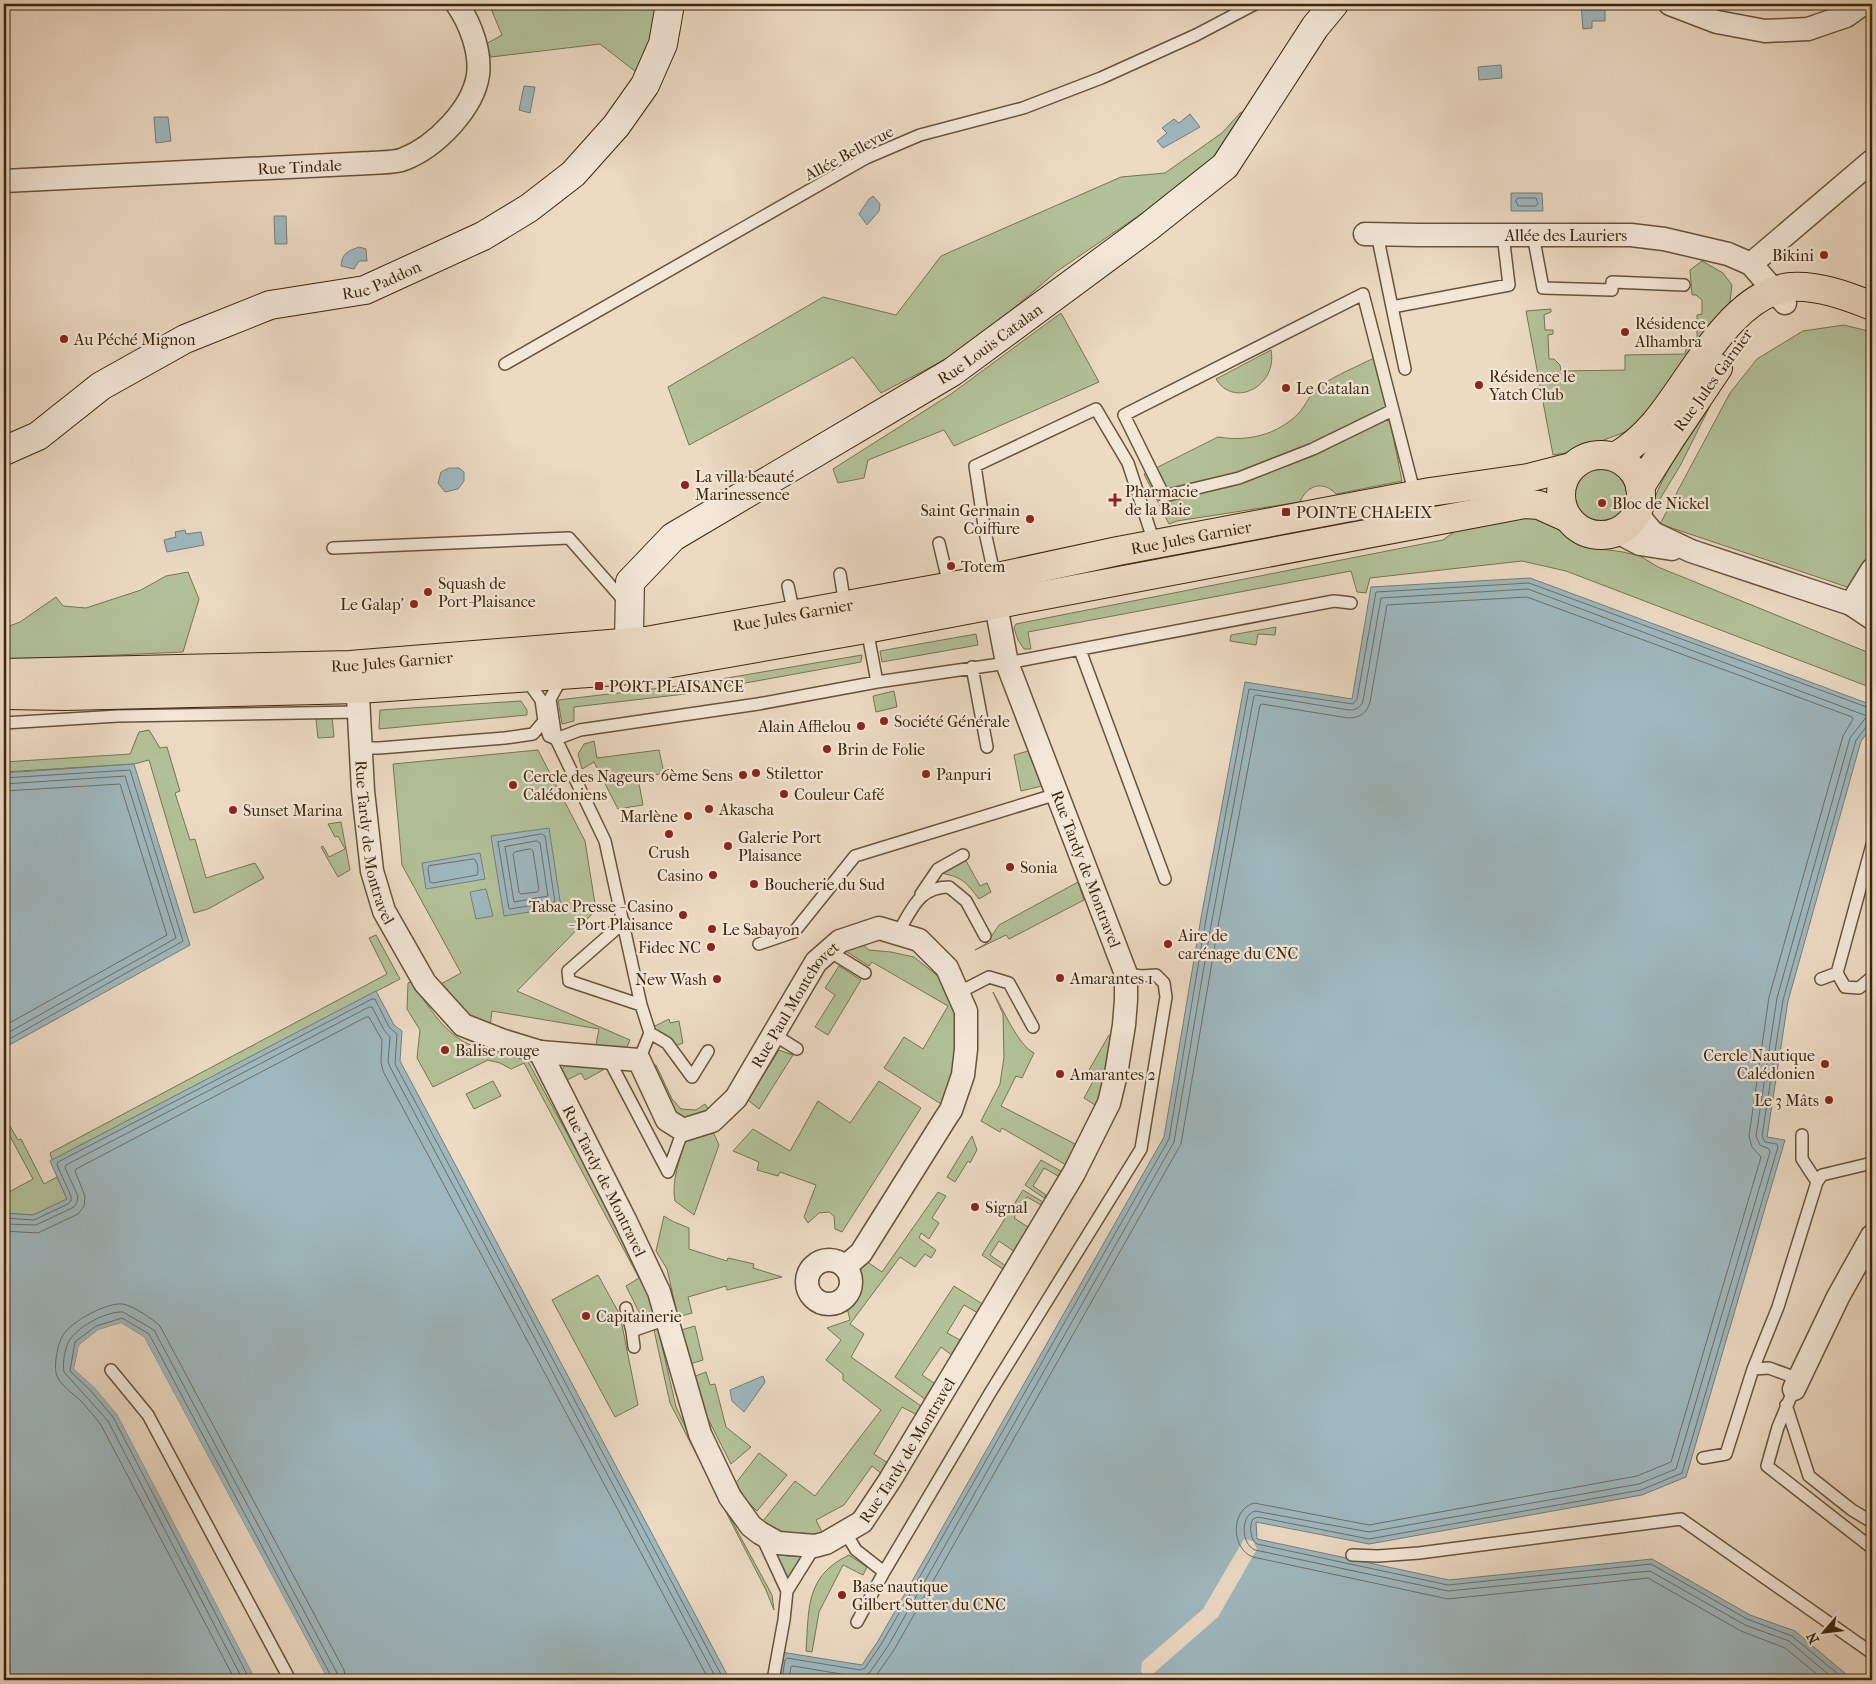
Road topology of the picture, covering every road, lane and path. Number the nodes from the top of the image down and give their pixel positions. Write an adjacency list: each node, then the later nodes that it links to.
1 (456, 4): 8 (street, Rue Tindale)
2 (670, 4): 20 (street, Rue Paddon)
3 (1255, 4): 17 (lane, Allée Bellevue)
4 (1334, 4): 41 (street, Rue Louis Catalan)
5 (1670, 4): 6 (street)
6 (1862, 4)
7 (1872, 161): 12 (street)
8 (4, 181)
9 (1371, 234): 10 (street, Allée des Lauriers); 16 (lane)
10 (1503, 235): 11 (street, Allée des Lauriers); 16 (lane)
11 (1533, 235): 12 (street, Allée des Lauriers); 13 (lane)
12 (1767, 283): 14 (main road, Rue Jules Garnier); 14 (main road, Rue Jules Garnier); 21 (main road, Rue Jules Garnier); 23 (main road, Rue Jules Garnier)
13 (1684, 285)
14 (1836, 294): 15 (main road, Rue Jules Garnier)
15 (1872, 306)
16 (1392, 307): 18 (lane)
17 (505, 364)
18 (1405, 369)
19 (1393, 410): 19 (lane); 24 (lane)
20 (4, 451)
21 (1615, 457): 22 (main road); 23 (main road)
22 (1571, 467): 24 (main road, Rue Jules Garnier); 26 (main road)
23 (1640, 487): 25 (main road)
24 (1415, 495): 32 (main road, Rue Jules Garnier)
25 (1637, 514): 27 (main road); 31 (street)
26 (1568, 518): 27 (main road); 40 (main road, Rue Jules Garnier)
27 (1617, 532): 31 (street)
28 (1152, 533): 35 (lane)
29 (939, 543): 35 (lane)
30 (333, 548): 41 (lane)
31 (1691, 551): 38 (street)
32 (1096, 556): 35 (main road, Rue Jules Garnier); 40 (street)
33 (1872, 570): 38 (street)
34 (840, 574): 39 (lane)
35 (972, 577): 39 (main road, Rue Jules Garnier); 40 (street); 42 (lane)
36 (788, 586): 43 (lane)
37 (1351, 603): 48 (lane)
38 (1851, 604): 44 (street)
39 (845, 605): 43 (main road, Rue Jules Garnier)
40 (996, 605): 45 (main road, Rue Jules Garnier); 50 (street, Rue Tardy de Montravel)
41 (630, 607): 46 (street, Rue Louis Catalan)
42 (897, 608)
43 (794, 614): 46 (main road, Rue Jules Garnier)
44 (1872, 618)
45 (871, 624): 47 (main road, Rue Jules Garnier); 57 (lane)
46 (629, 641): 47 (street); 49 (main road, Rue Jules Garnier); 56 (street)
47 (770, 646): 54 (main road, Rue Jules Garnier)
48 (1080, 650): 50 (lane); 68 (lane)
49 (485, 654): 51 (main road, Rue Jules Garnier); 59 (street)
50 (1007, 663): 52 (lane); 65 (street, Rue Tardy de Montravel)
51 (255, 667): 53 (main road, Rue Jules Garnier); 59 (street)
52 (972, 667): 57 (lane); 63 (lane)
53 (4, 673)
54 (564, 675): 55 (main road, Rue Jules Garnier); 62 (lane)
55 (525, 677): 56 (main road, Rue Jules Garnier); 60 (lane)
56 (466, 682): 59 (main road, Rue Jules Garnier)
57 (877, 682): 62 (lane)
58 (4, 695): 59 (main road, Rue Jules Garnier)
59 (359, 700): 61 (lane); 64 (street, Rue Tardy de Montravel)
60 (544, 721): 62 (lane); 64 (lane)
61 (4, 722)
62 (556, 739): 70 (lane)
63 (987, 747)
64 (361, 748): 87 (street, Rue Tardy de Montravel)
65 (1057, 794): 73 (lane); 77 (street, Rue Tardy de Montravel)
66 (1872, 845): 76 (lane)
67 (963, 854): 69 (lane)
68 (1165, 878)
69 (920, 896): 71 (lane); 72 (lane)
70 (624, 922): 81 (lane); 81 (lane)
71 (897, 934): 74 (street, Rue Paul Montchovet); 80 (street, Rue Paul Montchovet)
72 (984, 936)
73 (759, 944)
74 (829, 951): 75 (lane); 84 (street, Rue Paul Montchovet)
75 (865, 973)
76 (1837, 973): 78 (lane); 79 (lane)
77 (1126, 974): 105 (street, Rue Tardy de Montravel); 110 (lane)
78 (1872, 977)
79 (1821, 979)
80 (958, 993): 82 (lane); 95 (street, Rue Paul Montchovet)
81 (641, 1005): 83 (lane)
82 (1033, 1027)
83 (650, 1033): 86 (lane); 89 (lane)
84 (773, 1034): 85 (lane); 90 (street, Rue Paul Montchovet)
85 (796, 1049)
86 (708, 1051)
87 (540, 1052): 88 (street); 97 (street, Rue Tardy de Montravel)
88 (607, 1056): 89 (street); 90 (lane)
89 (639, 1060): 90 (street)
90 (683, 1130)
91 (1802, 1135): 93 (lane)
92 (1872, 1163): 93 (lane)
93 (1817, 1182): 100 (lane)
94 (1872, 1236): 102 (street)
95 (845, 1267)
96 (626, 1308): 98 (lane)
97 (667, 1319): 98 (lane); 106 (street, Rue Tardy de Montravel)
98 (632, 1331): 99 (lane)
99 (634, 1347)
100 (1753, 1369): 102 (lane); 103 (lane)
101 (111, 1370): 114 (lane)
102 (1793, 1391): 104 (lane); 108 (lane)
103 (1703, 1458)
104 (1872, 1522)
105 (846, 1532): 107 (street, Rue Tardy de Montravel); 110 (lane)
106 (760, 1533): 107 (street, Rue Tardy de Montravel); 111 (lane)
107 (816, 1546): 111 (lane)
108 (1872, 1548)
109 (1352, 1554): 113 (lane)
110 (884, 1572): 112 (lane)
111 (787, 1591): 115 (lane)
112 (857, 1622)
113 (1872, 1653)
114 (290, 1680)
115 (773, 1680)

